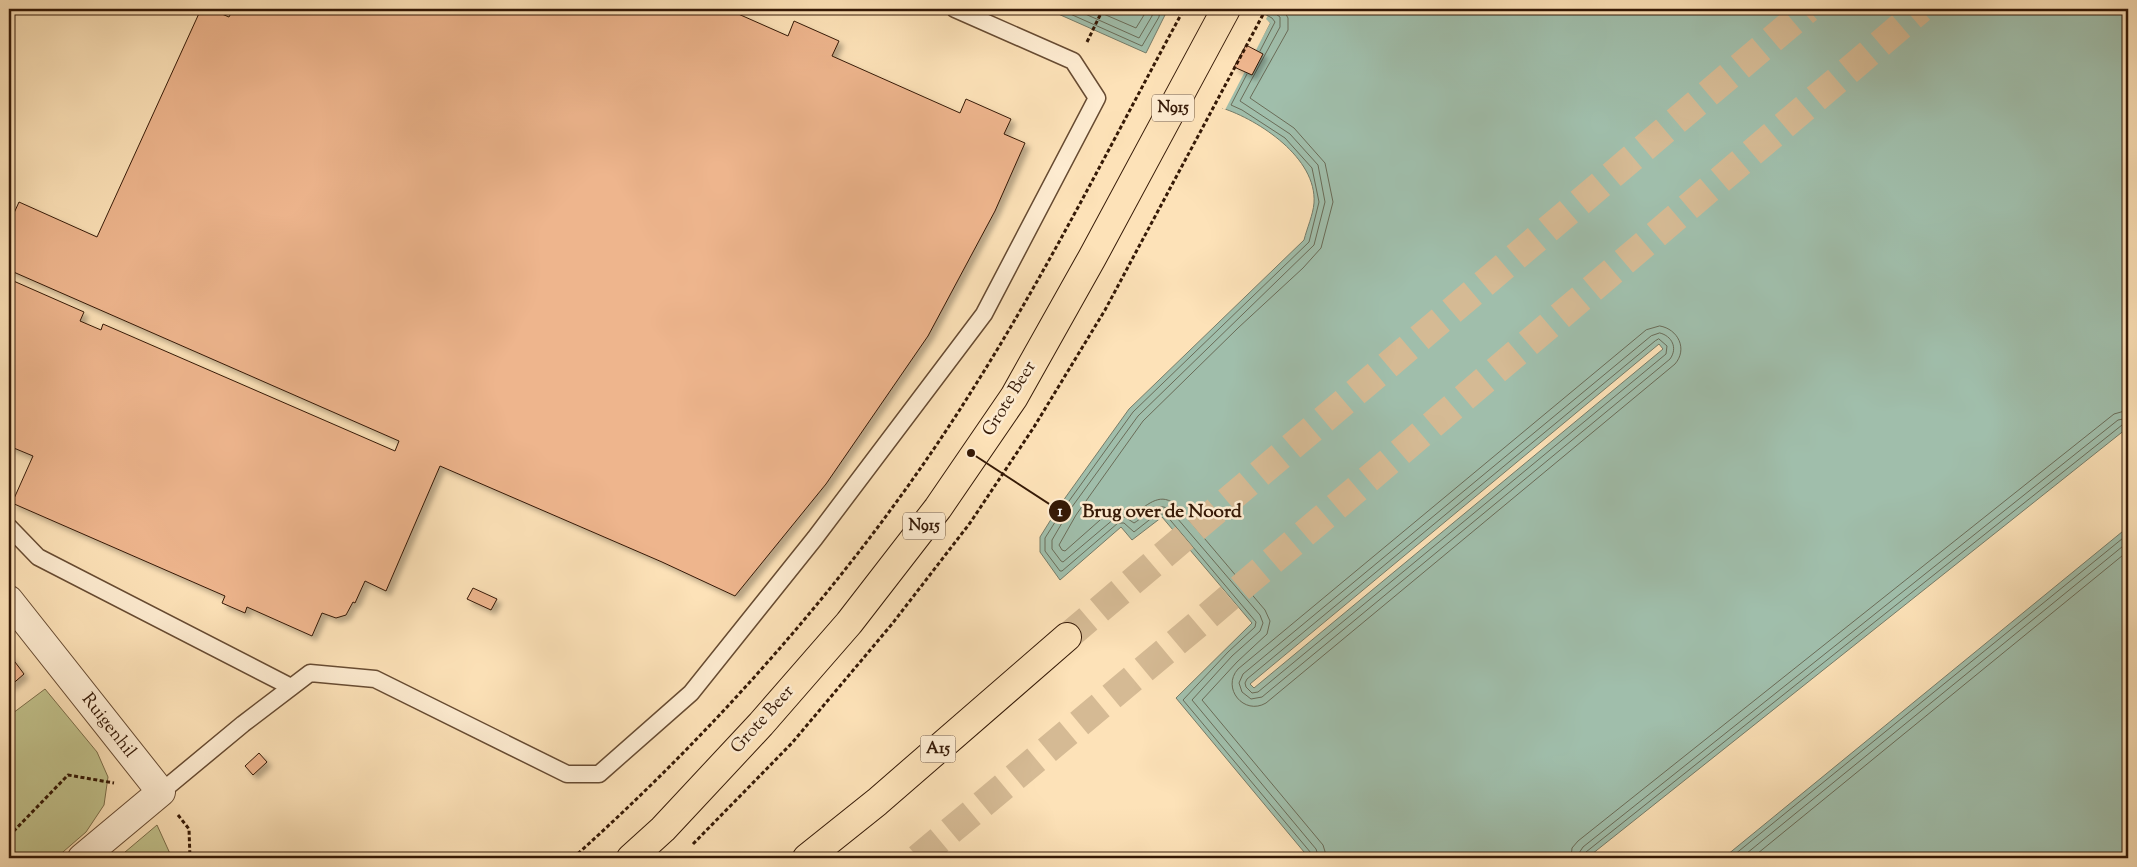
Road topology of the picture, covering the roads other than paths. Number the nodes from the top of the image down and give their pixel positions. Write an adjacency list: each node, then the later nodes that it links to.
1 (954, 9): 6 (lane)
2 (1226, 9): 9 (main road, Grote Beer / N915)
3 (9, 526): 6 (lane)
4 (9, 600): 7 (street, Ruigenhil)
5 (1067, 637): 10 (main road, A15)
6 (291, 687): 7 (lane)
7 (161, 792): 8 (street)
8 (82, 858)
9 (631, 858)
10 (807, 858)

